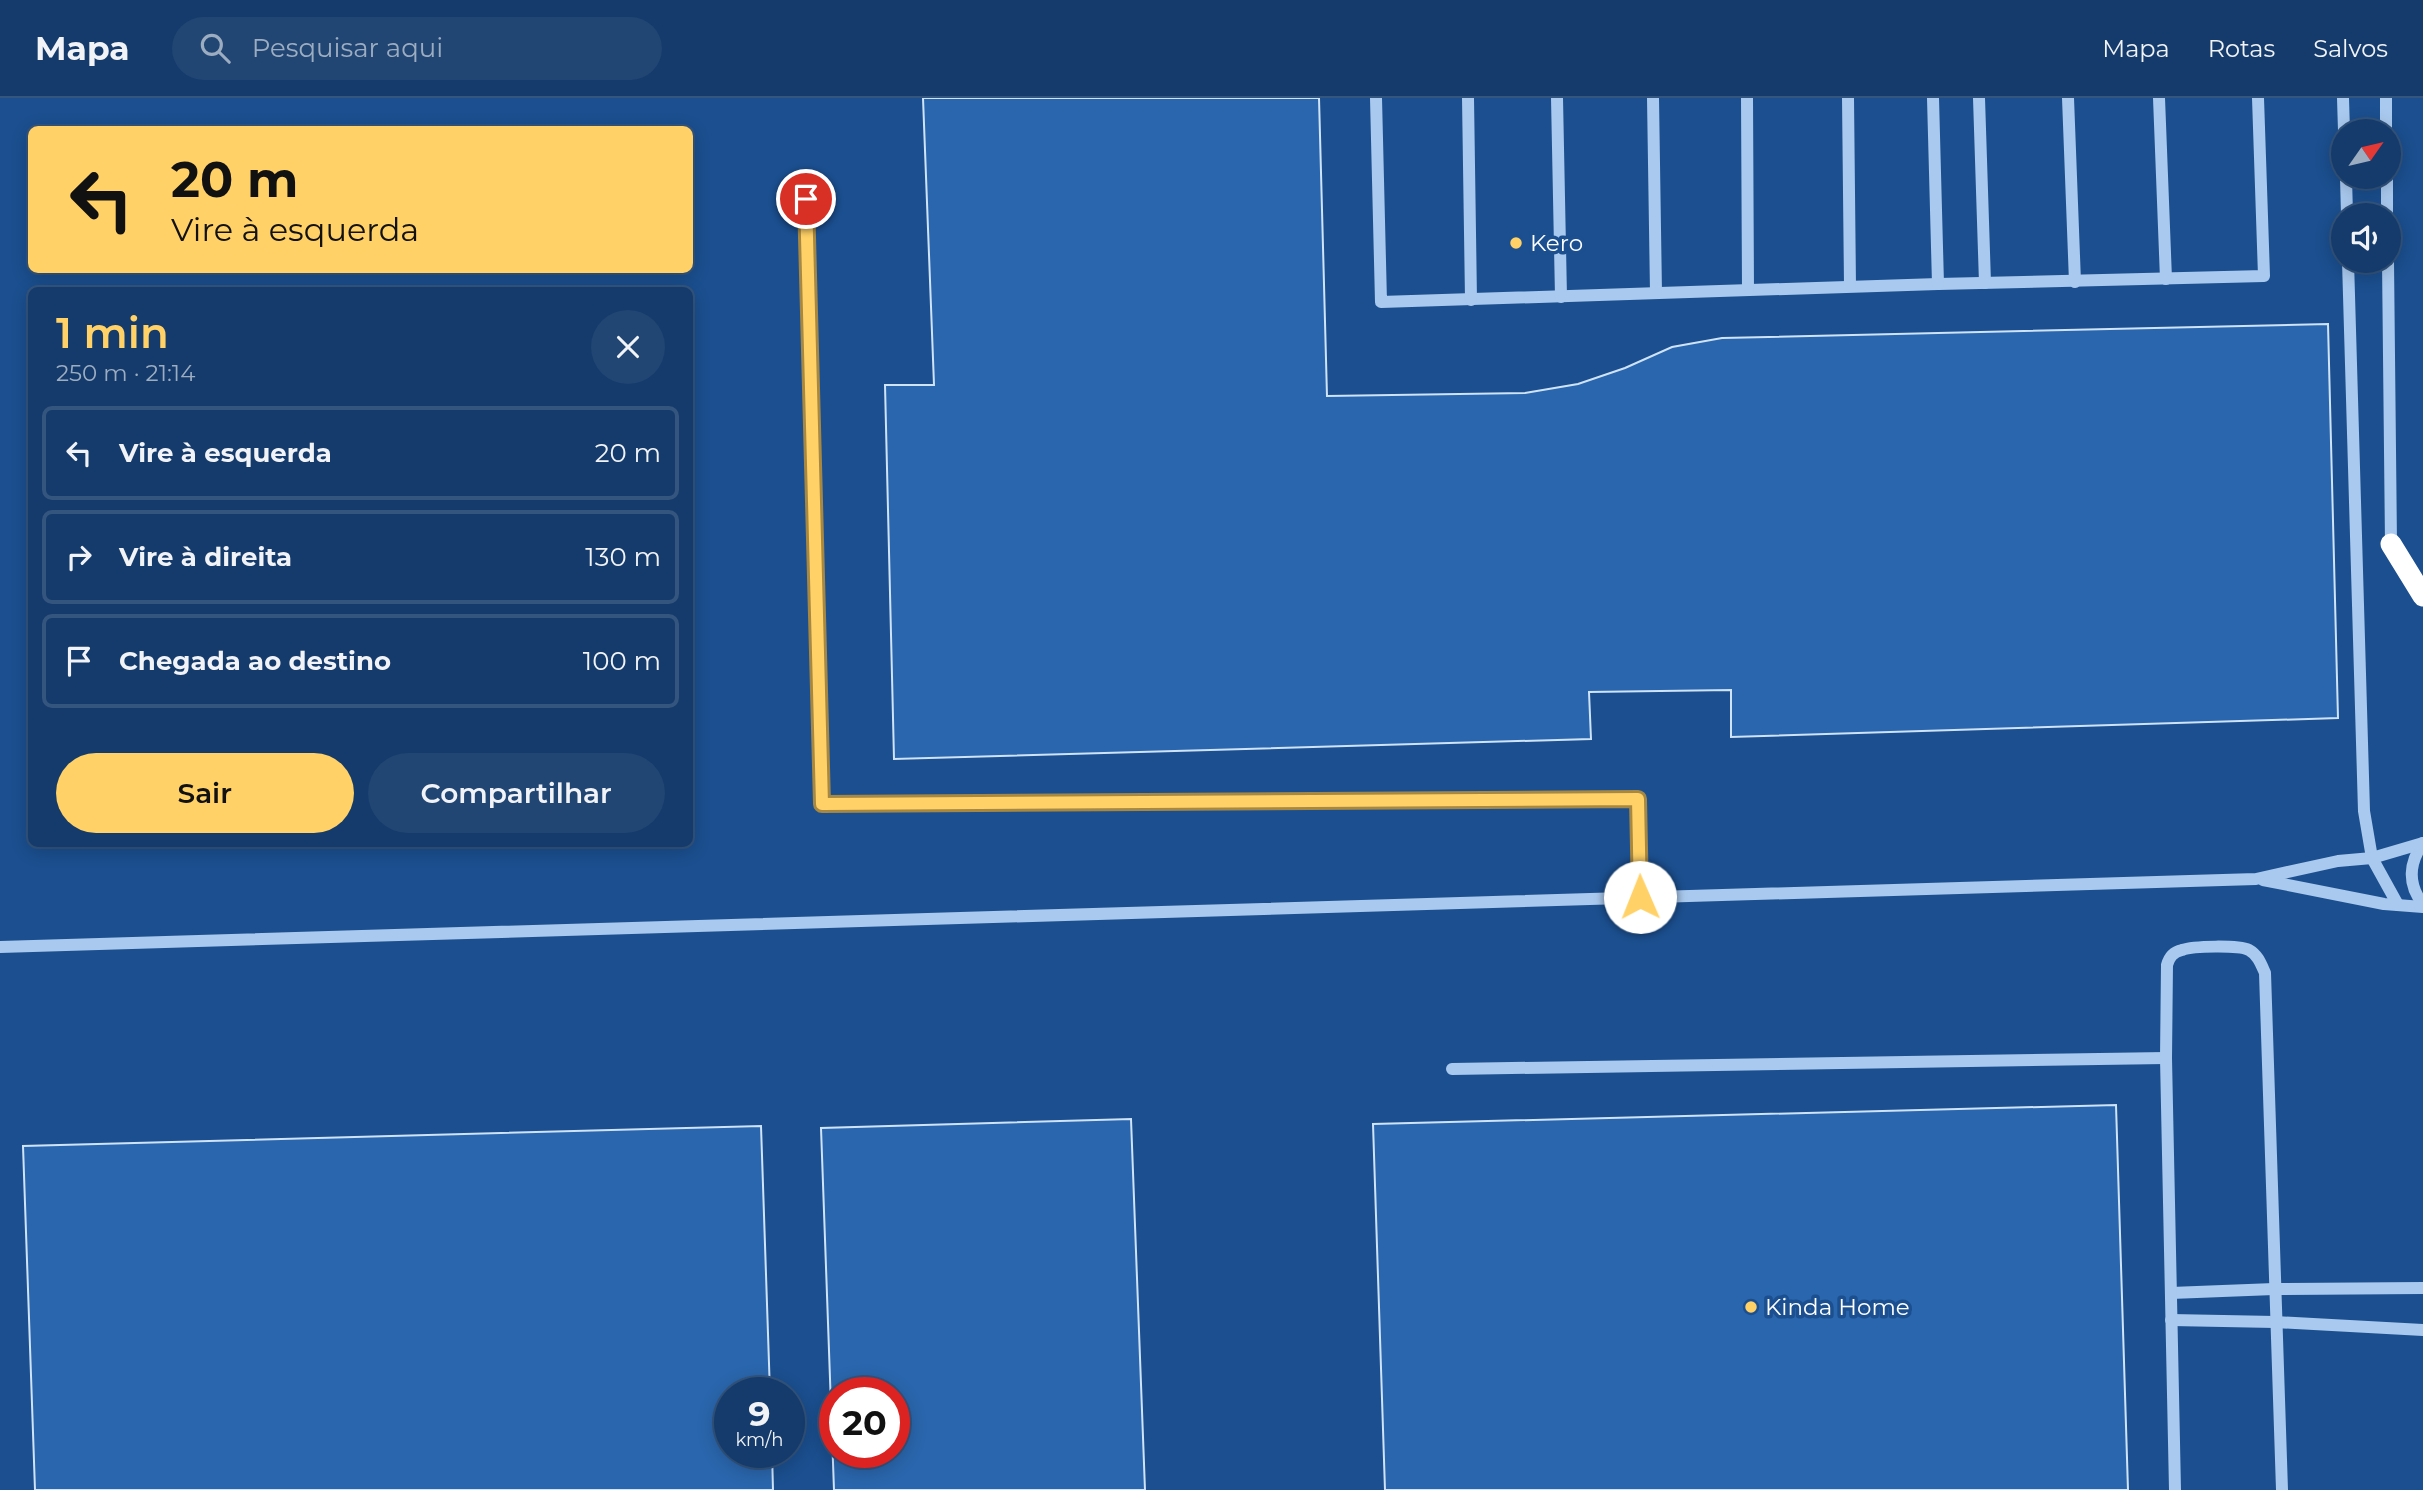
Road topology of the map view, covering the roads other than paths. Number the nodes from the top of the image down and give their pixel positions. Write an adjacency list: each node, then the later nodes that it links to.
1 (1376, 98): 27 (lane)
2 (1468, 98): 27 (lane)
3 (1558, 98): 26 (lane)
4 (1653, 98): 25 (lane)
5 (1747, 98): 24 (lane)
6 (1848, 98): 23 (lane)
7 (1933, 98): 22 (lane)
8 (1979, 98): 21 (lane)
9 (2068, 98): 20 (lane)
10 (2159, 98): 19 (lane)
11 (2258, 98): 19 (lane)
12 (2343, 98): 14 (lane)
13 (2386, 98): 15 (lane)
14 (2344, 119)
15 (2386, 119)
16 (806, 199): 33 (lane)
17 (2348, 273): 31 (lane)
18 (2388, 273): 28 (lane)
19 (2166, 279): 20 (lane)
20 (2075, 282): 21 (lane)
21 (1985, 283): 22 (lane)
22 (1938, 284): 23 (lane)
23 (1850, 286): 24 (lane)
24 (1748, 290): 25 (lane)
25 (1656, 293): 26 (lane)
26 (1561, 296): 27 (lane)
27 (1471, 299)
28 (2391, 544): 29 (highway)
29 (2423, 596)
30 (2423, 843): 31 (lane); 35 (lane)
31 (2372, 858): 32 (lane); 34 (lane)
32 (2256, 879): 33 (lane); 34 (lane)
33 (1640, 897): 36 (lane)
34 (2398, 905): 35 (lane)
35 (2423, 905)
36 (0, 947)
37 (2166, 1058): 38 (lane); 40 (lane); 41 (lane)
38 (1452, 1069)
39 (2423, 1288): 40 (lane)
40 (2274, 1289): 41 (lane); 43 (lane)
41 (2171, 1293): 42 (lane)
42 (2171, 1320): 43 (lane); 45 (lane)
43 (2276, 1322): 44 (lane); 46 (lane)
44 (2423, 1330)
45 (2175, 1490)
46 (2282, 1490)

